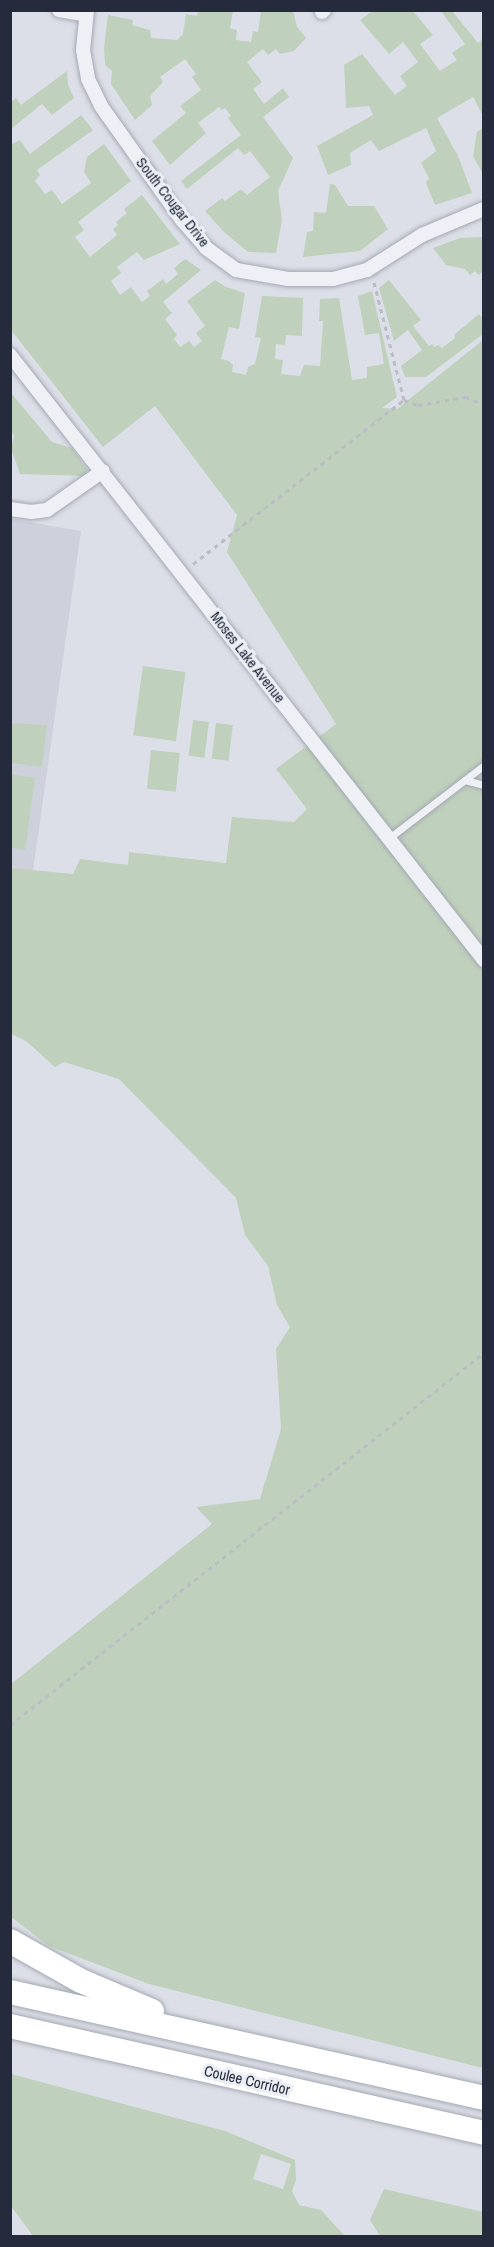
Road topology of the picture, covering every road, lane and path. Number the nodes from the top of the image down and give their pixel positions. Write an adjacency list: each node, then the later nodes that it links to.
1 (59, 10): 2 (street, South Cougar Drive)
2 (86, 13): 3 (street, South Cougar Drive)
3 (483, 209)
4 (376, 285): 6 (path)
5 (10, 355): 8 (street, Moses Lake Avenue)
6 (404, 400): 7 (path); 10 (path)
7 (483, 404)
8 (103, 471): 9 (street); 10 (street, Moses Lake Avenue)
9 (10, 509)
10 (182, 572): 14 (street, Moses Lake Avenue)
11 (483, 765): 12 (lane)
12 (465, 780): 13 (lane); 14 (lane)
13 (483, 785)
14 (389, 838): 15 (street, Moses Lake Avenue)
15 (483, 960)
16 (483, 1353): 17 (path)
17 (10, 1725)
18 (10, 1941): 21 (highway)
19 (10, 1992): 21 (highway)
20 (10, 2026): 23 (highway, Coulee Corridor)
21 (227, 2040): 22 (highway)
22 (483, 2098)
23 (483, 2133)

